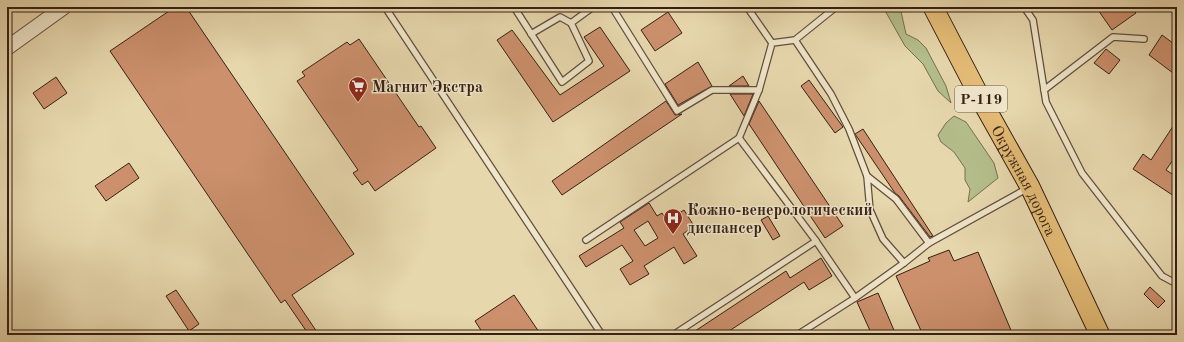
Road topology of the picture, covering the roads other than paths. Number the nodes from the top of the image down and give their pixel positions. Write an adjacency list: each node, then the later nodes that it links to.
1 (64, 7): 15 (street)
2 (385, 7): 27 (lane)
3 (514, 7): 11 (lane)
4 (593, 7): 10 (lane)
5 (612, 7): 16 (lane)
6 (747, 7): 14 (lane)
7 (836, 7): 13 (lane)
8 (1024, 7): 17 (lane)
9 (934, 8): 20 (highway, Окружная дорога / Р-119)
10 (571, 23): 11 (lane); 11 (lane)
11 (531, 34)
12 (1144, 39): 17 (lane)
13 (795, 40): 14 (lane); 19 (lane)
14 (772, 43): 16 (lane)
15 (7, 48)
16 (759, 90): 18 (lane)
17 (1044, 90): 25 (lane)
18 (739, 138): 21 (lane); 22 (lane)
19 (868, 176): 23 (lane); 24 (lane)
20 (1030, 186): 23 (lane); 30 (highway, Окружная дорога / Р-119)
21 (586, 240)
22 (816, 241): 26 (lane); 28 (lane)
23 (929, 243): 24 (lane)
24 (904, 263): 26 (lane)
25 (1177, 284)
26 (855, 298): 29 (lane)
27 (602, 335)
28 (673, 335)
29 (797, 335)
30 (1100, 335)

